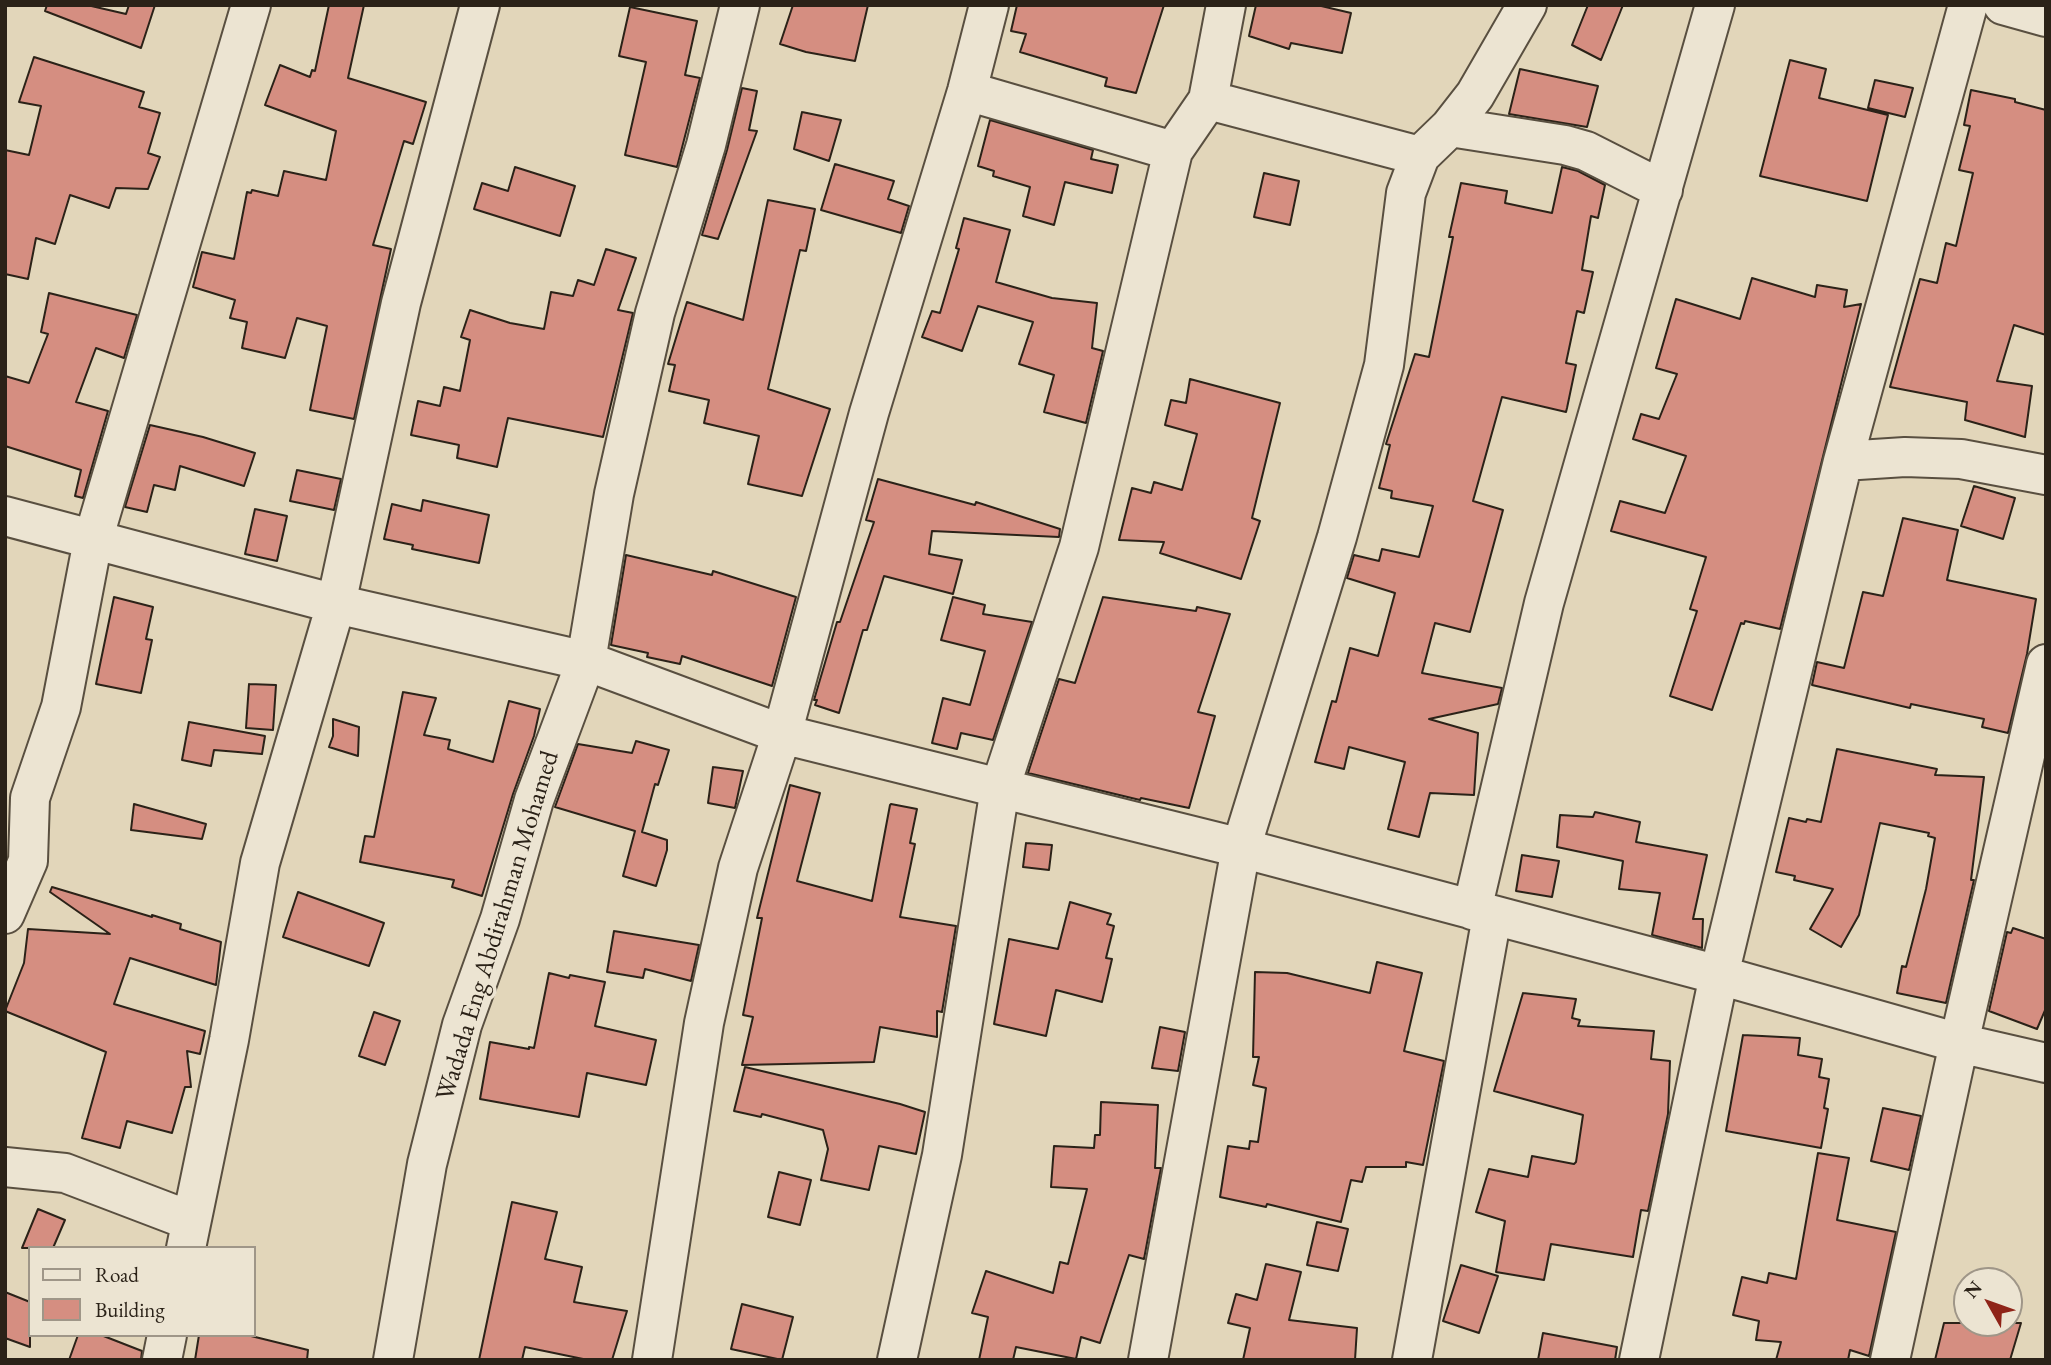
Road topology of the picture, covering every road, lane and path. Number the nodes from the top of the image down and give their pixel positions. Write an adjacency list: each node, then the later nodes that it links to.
1 (251, 5): 20 (street)
2 (481, 5): 21 (street)
3 (740, 5): 22 (street, Wadada Eng Abdirahman Mohamed)
4 (989, 5): 11 (street)
5 (1527, 5): 13 (street)
6 (1715, 5): 16 (street)
7 (1968, 5): 17 (street)
8 (2003, 5): 10 (street)
9 (1222, 6): 12 (street)
10 (2046, 17)
11 (967, 91): 14 (street); 24 (street)
12 (1208, 100): 14 (street); 15 (street)
13 (1450, 127): 15 (street); 16 (street)
14 (1173, 152): 25 (street)
15 (1420, 156): 26 (street)
16 (1662, 190): 27 (street)
17 (1843, 461): 18 (street); 29 (street)
18 (2046, 475)
19 (5, 516): 20 (street)
20 (93, 540): 21 (street); 28 (street)
21 (336, 604): 22 (street); 33 (street)
22 (586, 661): 24 (street); 36 (street, Wadada Eng Abdirahman Mohamed)
23 (2046, 664): 30 (street)
24 (782, 734): 25 (street); 37 (street)
25 (1000, 788): 26 (street); 38 (street)
26 (1241, 848): 27 (street); 39 (street)
27 (1482, 913): 29 (street); 40 (street)
28 (5, 914)
29 (1719, 975): 30 (street); 41 (street)
30 (1959, 1043): 31 (street); 42 (street)
31 (2046, 1063)
32 (5, 1167): 33 (street)
33 (189, 1234)
34 (167, 1337): 35 (street)
35 (162, 1360)
36 (393, 1360)
37 (652, 1360)
38 (897, 1360)
39 (1148, 1360)
40 (1412, 1360)
41 (1639, 1360)
42 (1890, 1360)

